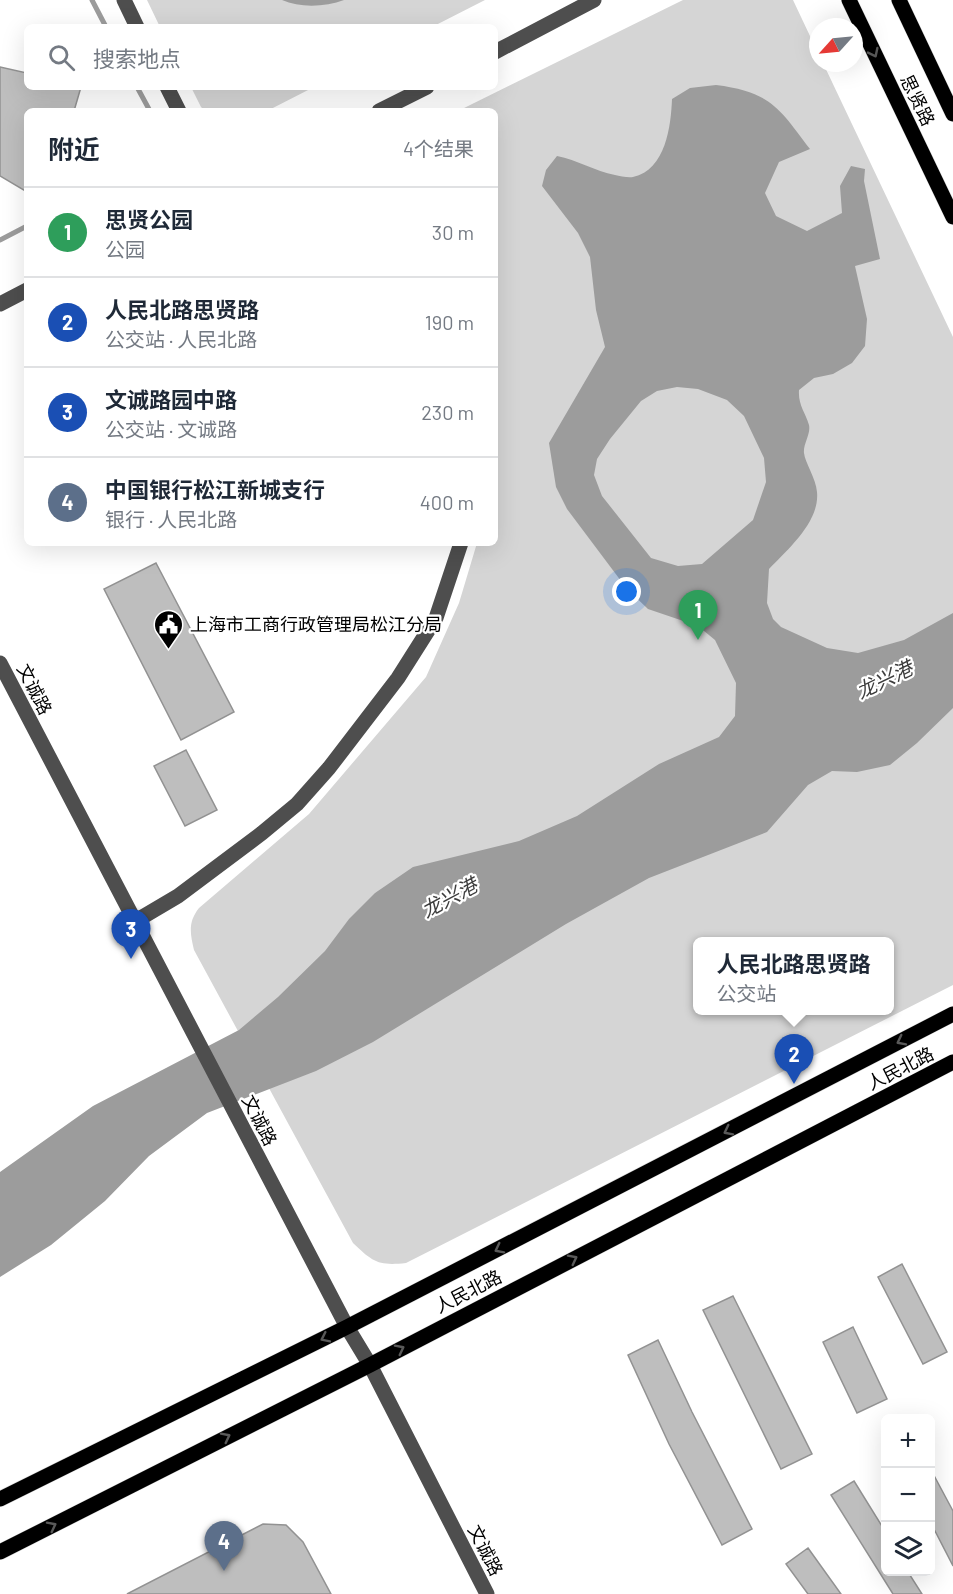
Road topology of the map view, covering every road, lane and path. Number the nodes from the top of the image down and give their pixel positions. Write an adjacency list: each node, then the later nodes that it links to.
1 (124, 0): 5 (street)
2 (594, 0): 6 (street)
3 (849, 0): 12 (main road, 思贤路, one-way to 12)
4 (899, 0): 11 (main road, 思贤路)
5 (136, 24)
6 (498, 50)
7 (168, 90): 10 (street)
8 (424, 90): 9 (street)
9 (406, 105)
10 (178, 108)
11 (953, 114)
12 (953, 217)
13 (24, 292): 14 (street)
14 (0, 304)
15 (460, 546): 17 (street)
16 (0, 663): 17 (street, 文诚路)
17 (134, 922): 20 (street, 文诚路)
18 (953, 1014): 20 (main road, 人民北路, one-way to 20)
19 (953, 1062): 21 (main road, 人民北路, one-way to 19)
20 (347, 1327): 21 (street, 文诚路); 22 (main road, 人民北路, one-way to 22)
21 (370, 1365): 23 (main road, 人民北路, one-way to 21); 24 (street, 文诚路)
22 (0, 1499)
23 (0, 1552)
24 (487, 1594)

